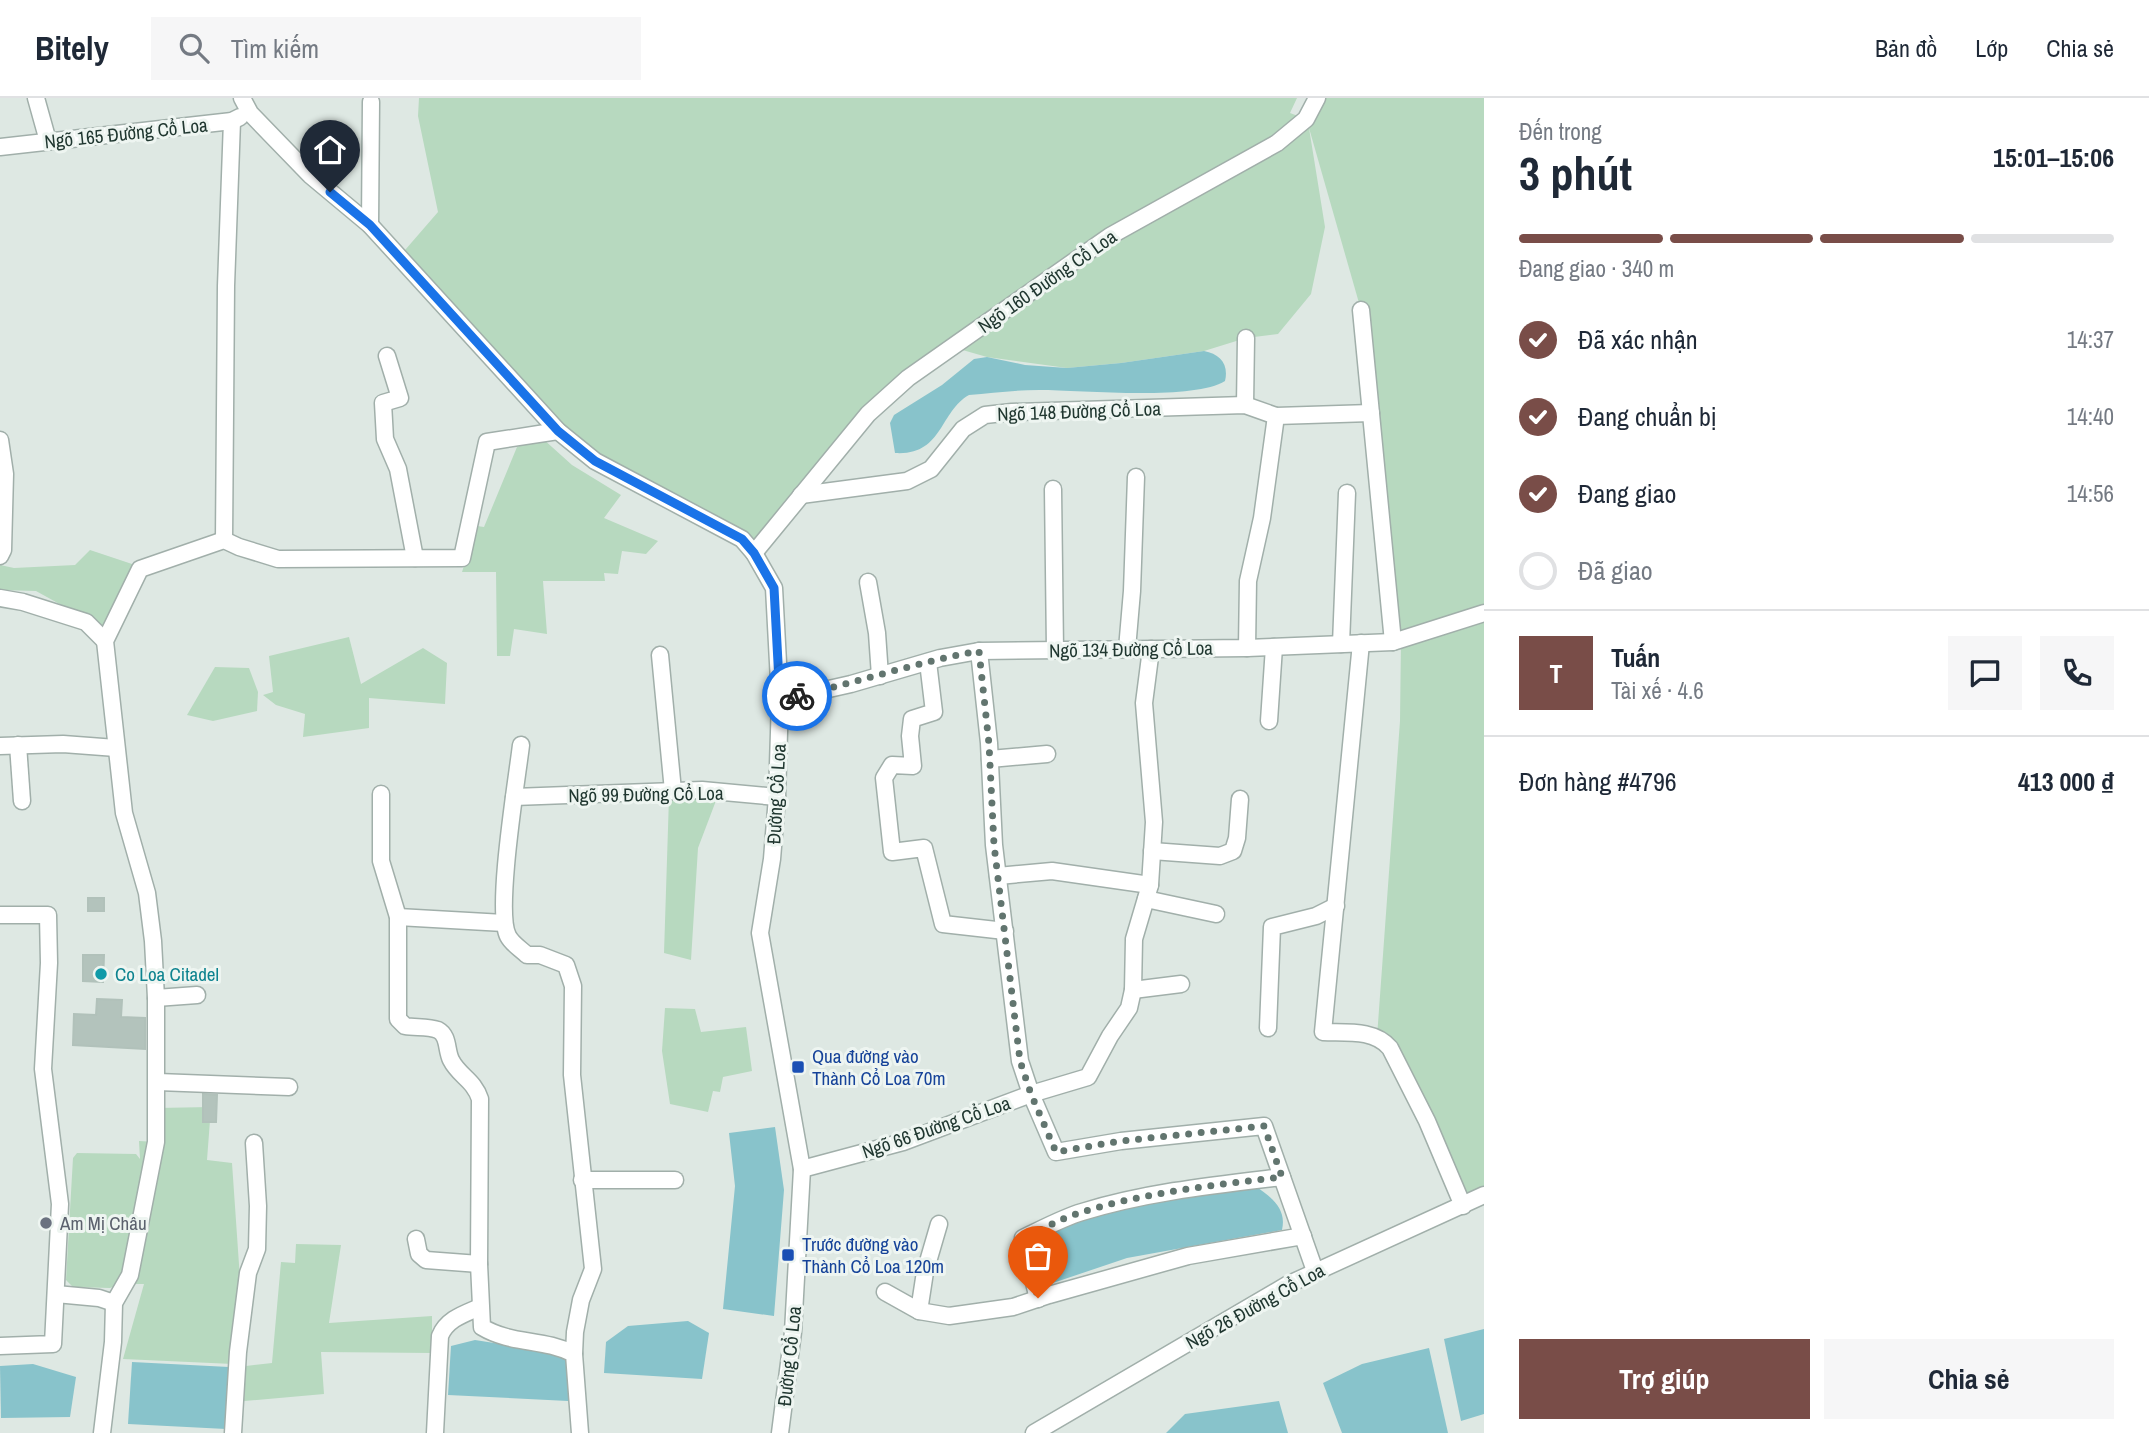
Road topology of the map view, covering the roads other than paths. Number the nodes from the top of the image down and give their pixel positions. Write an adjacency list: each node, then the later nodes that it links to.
1 (36, 98): 7 (street)
2 (242, 98): 5 (street, Đường Cổ Loa)
3 (1317, 98): 21 (street, Ngõ 160 Đường Cổ Loa)
4 (371, 102): 9 (street)
5 (250, 113): 6 (street, Ngõ 165 Đường Cổ Loa); 9 (street, Đường Cổ Loa)
6 (232, 121): 7 (street, Ngõ 165 Đường Cổ Loa); 22 (street)
7 (48, 141): 8 (street, Ngõ 165 Đường Cổ Loa)
8 (0, 147)
9 (370, 225): 16 (street, Đường Cổ Loa)
10 (1361, 310): 14 (street)
11 (1246, 338): 13 (street)
12 (387, 356): 25 (street)
13 (1245, 405): 15 (street, Ngõ 148 Đường Cổ Loa); 21 (street, Ngõ 148 Đường Cổ Loa)
14 (1371, 413): 15 (street, Ngõ 148 Đường Cổ Loa); 30 (street)
15 (1276, 416): 34 (street)
16 (558, 431): 23 (street, Đường Cổ Loa); 25 (street)
17 (0, 440): 24 (street)
18 (1136, 477): 35 (street)
19 (1053, 489): 37 (street)
20 (1348, 493): 32 (street)
21 (801, 495): 23 (street)
22 (224, 540): 25 (street); 29 (street)
23 (754, 553): 42 (street, Đường Cổ Loa)
24 (0, 556)
25 (415, 558)
26 (868, 582): 41 (street)
27 (0, 598): 29 (street)
28 (1484, 613): 30 (street, Ngõ 134 Đường Cổ Loa)
29 (105, 641): 47 (street)
30 (1393, 642): 31 (street, Ngõ 134 Đường Cổ Loa)
31 (1361, 643): 32 (street, Ngõ 134 Đường Cổ Loa); 59 (street)
32 (1341, 644): 33 (street, Ngõ 134 Đường Cổ Loa)
33 (1274, 647): 34 (street, Ngõ 134 Đường Cổ Loa); 43 (street)
34 (1247, 648): 36 (street, Ngõ 134 Đường Cổ Loa)
35 (1127, 649): 36 (street, Ngõ 134 Đường Cổ Loa); 37 (street, Ngõ 134 Đường Cổ Loa)
36 (1151, 649): 56 (street, Ngõ 66 Đường Cổ Loa)
37 (1055, 650): 38 (street, Ngõ 134 Đường Cổ Loa)
38 (979, 651): 40 (street, Ngõ 134 Đường Cổ Loa); 49 (street)
39 (660, 654): 50 (street)
40 (929, 662): 41 (street, Ngõ 134 Đường Cổ Loa); 64 (street)
41 (880, 676): 42 (street, Ngõ 134 Đường Cổ Loa)
42 (780, 700): 53 (street, Đường Cổ Loa)
43 (1269, 721)
44 (521, 745): 52 (street)
45 (0, 746): 46 (street)
46 (18, 746): 47 (street); 55 (street)
47 (116, 748): 68 (street)
48 (1047, 754): 49 (street)
49 (990, 759): 57 (street)
50 (673, 791): 52 (street, Ngõ 99 Đường Cổ Loa); 53 (street, Ngõ 99 Đường Cổ Loa)
51 (382, 794): 62 (street)
52 (514, 797): 63 (street)
53 (777, 797): 74 (street, Đường Cổ Loa)
54 (1240, 799): 56 (street)
55 (22, 801)
56 (1152, 850): 58 (street, Ngõ 66 Đường Cổ Loa)
57 (998, 876): 58 (street); 64 (street)
58 (1148, 892): 60 (street); 66 (street, Ngõ 66 Đường Cổ Loa)
59 (1336, 906): 69 (street); 79 (street)
60 (1216, 914)
61 (0, 915): 86 (street)
62 (398, 917): 63 (street); 83 (street)
63 (504, 923): 76 (street)
64 (1005, 931): 72 (street)
65 (1181, 984): 66 (street)
66 (1133, 990): 72 (street, Ngõ 66 Đường Cổ Loa)
67 (197, 995): 68 (street)
68 (156, 998): 70 (street)
69 (1268, 1028)
70 (158, 1082): 71 (street); 88 (street)
71 (289, 1087)
72 (1031, 1094): 74 (street, Ngõ 66 Đường Cổ Loa); 75 (street)
73 (254, 1143): 94 (street)
74 (802, 1169): 97 (street, Đường Cổ Loa)
75 (1282, 1177): 81 (street); 87 (street)
76 (582, 1180): 77 (street); 92 (street)
77 (676, 1180)
78 (1484, 1195): 79 (street, Ngõ 26 Đường Cổ Loa)
79 (1463, 1206): 84 (street, Ngõ 26 Đường Cổ Loa)
80 (939, 1224): 90 (street)
81 (1303, 1236): 84 (street); 87 (street)
82 (416, 1239): 83 (street)
83 (479, 1264): 89 (street)
84 (1315, 1271): 98 (street, Ngõ 26 Đường Cổ Loa)
85 (885, 1292): 90 (street)
86 (56, 1294): 88 (street); 91 (street)
87 (1038, 1298): 90 (street)
88 (114, 1303): 93 (street)
89 (480, 1307): 92 (street); 95 (street)
90 (919, 1311)
91 (0, 1346)
92 (574, 1354): 96 (street)
93 (102, 1433)
94 (233, 1433)
95 (435, 1433)
96 (580, 1433)
97 (780, 1433)
98 (1034, 1433)

